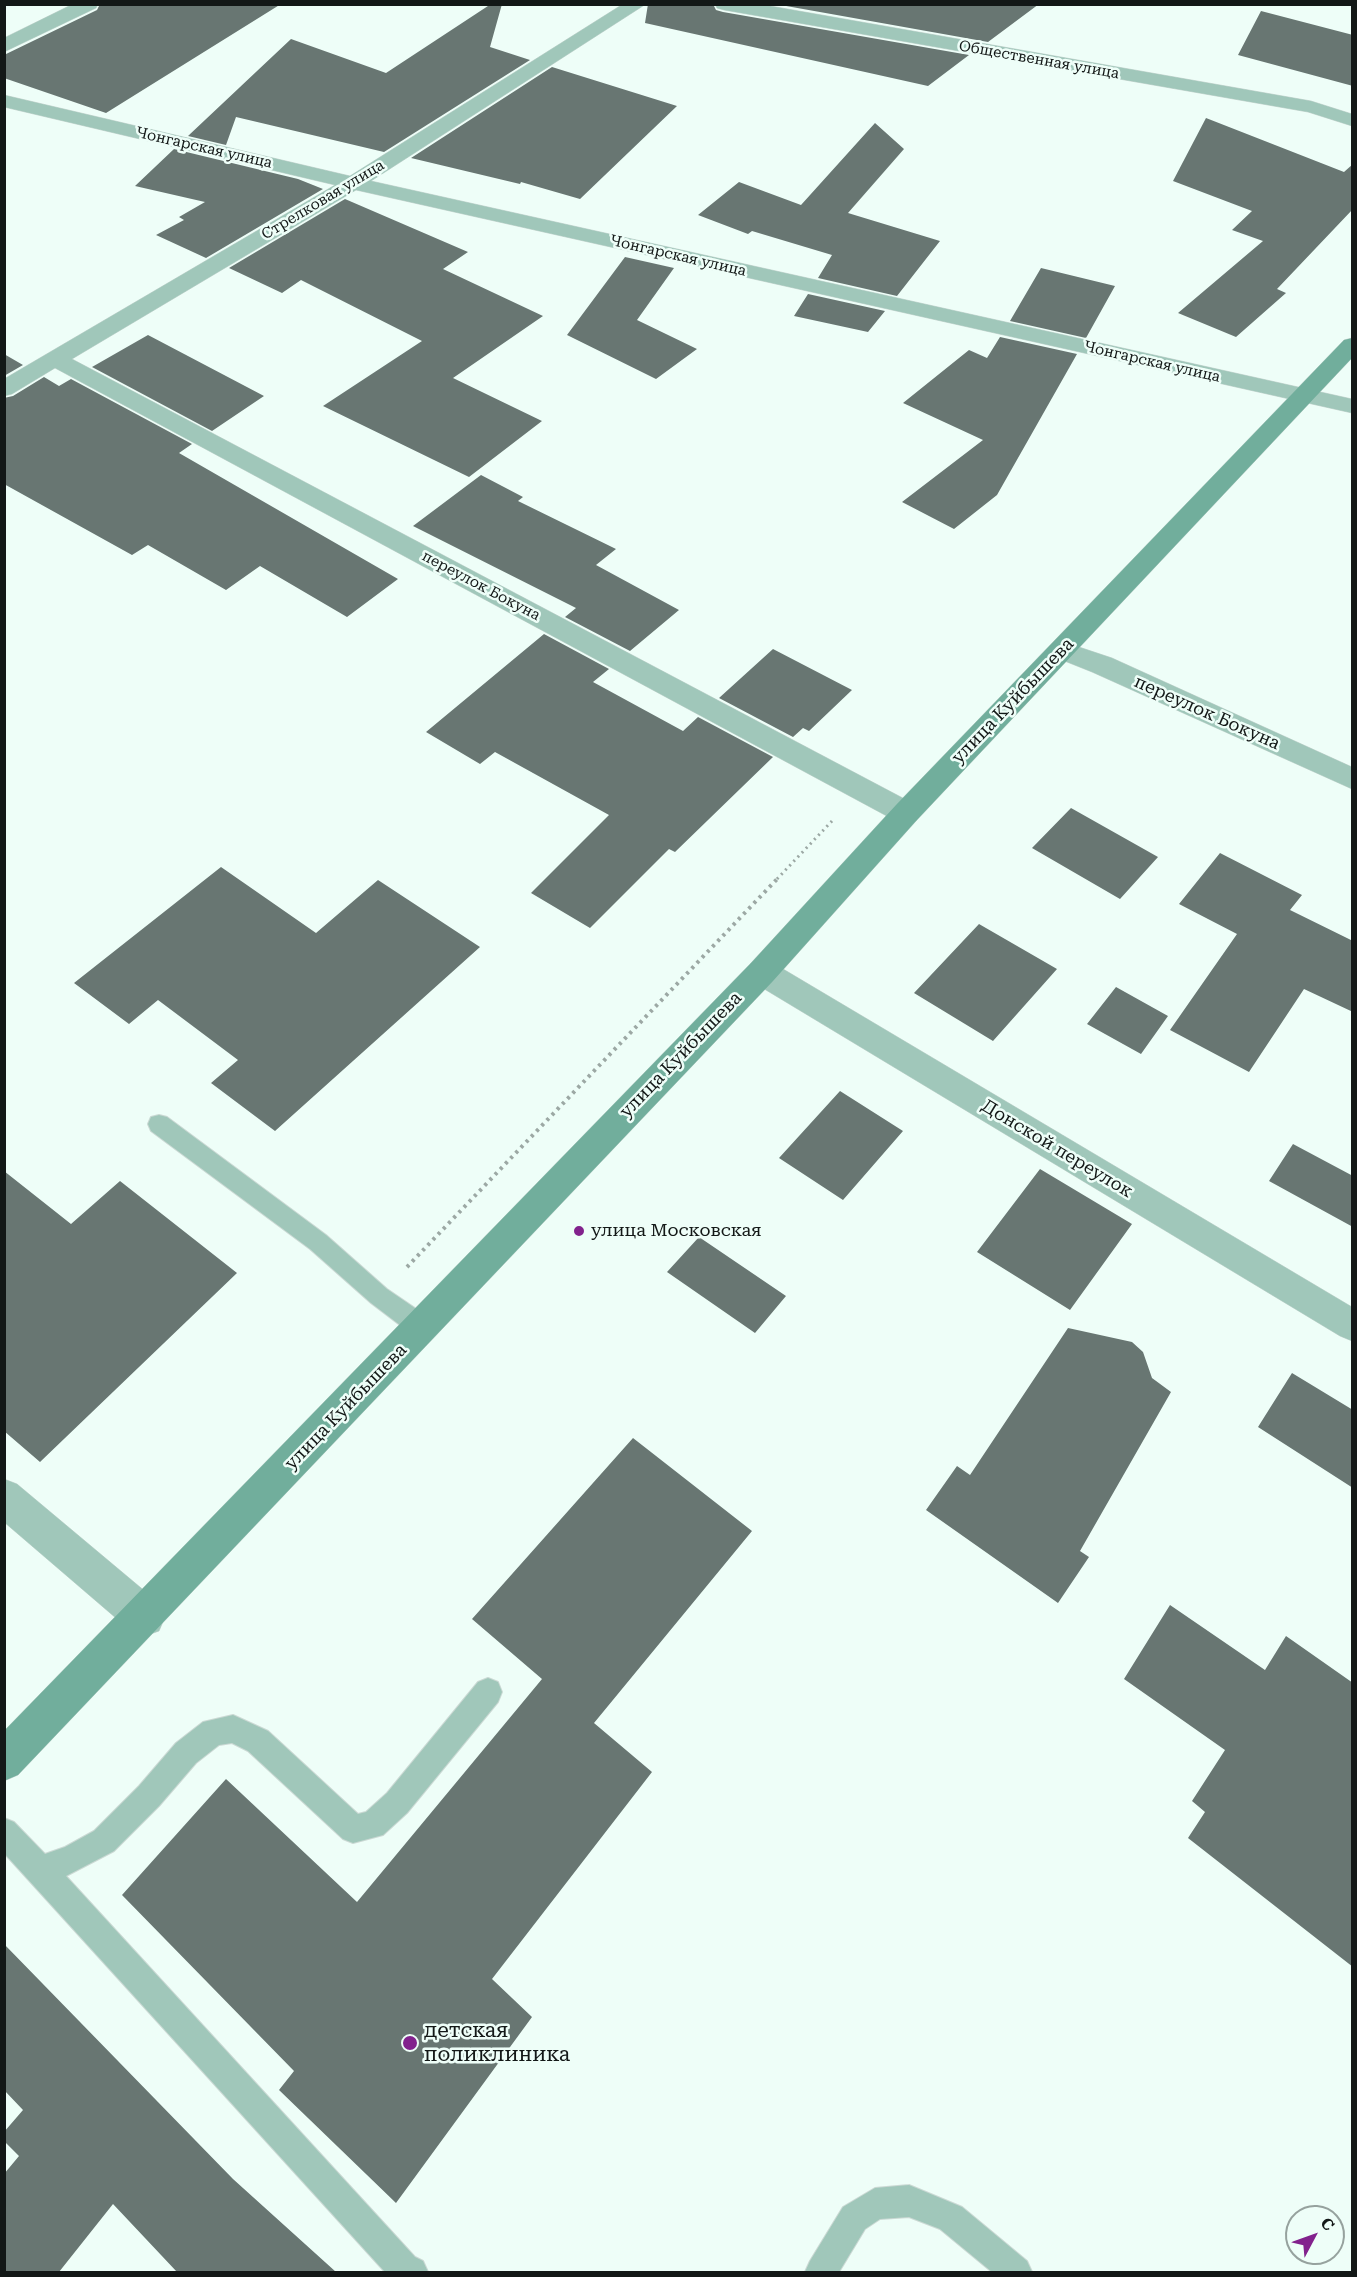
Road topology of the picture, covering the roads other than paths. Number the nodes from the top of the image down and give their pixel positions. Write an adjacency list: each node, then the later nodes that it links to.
1 (89, 4): 4 (street)
2 (637, 4): 7 (street, Стрелковая улица)
3 (724, 4): 6 (street, Общественная улица)
4 (4, 46)
5 (4, 101): 7 (street, Чонгарская улица)
6 (1353, 120)
7 (353, 183): 9 (street, Стрелковая улица); 11 (street, Чонгарская улица)
8 (1353, 345): 11 (main road, улица Куйбышева)
9 (56, 359): 10 (street, Стрелковая улица); 15 (street, переулок Бокуна)
10 (4, 389)
11 (1302, 396): 12 (street, Чонгарская улица); 13 (main road, улица Куйбышева)
12 (1353, 406)
13 (1061, 650): 14 (street, переулок Бокуна); 15 (main road, улица Куйбышева)
14 (1353, 779)
15 (906, 813): 16 (main road, улица Куйбышева)
16 (762, 972): 18 (street, Донской переулок); 19 (main road, улица Куйбышева)
17 (159, 1124): 19 (lane)
18 (1353, 1325)
19 (422, 1328): 21 (main road, улица Куйбышева)
20 (4, 1497): 21 (street)
21 (145, 1617): 23 (main road, улица Куйбышева)
22 (488, 1692): 25 (lane)
23 (4, 1761)
24 (4, 1832): 25 (lane)
25 (41, 1870): 26 (lane)
26 (412, 2272)
27 (821, 2272): 28 (lane)
28 (1016, 2272)

